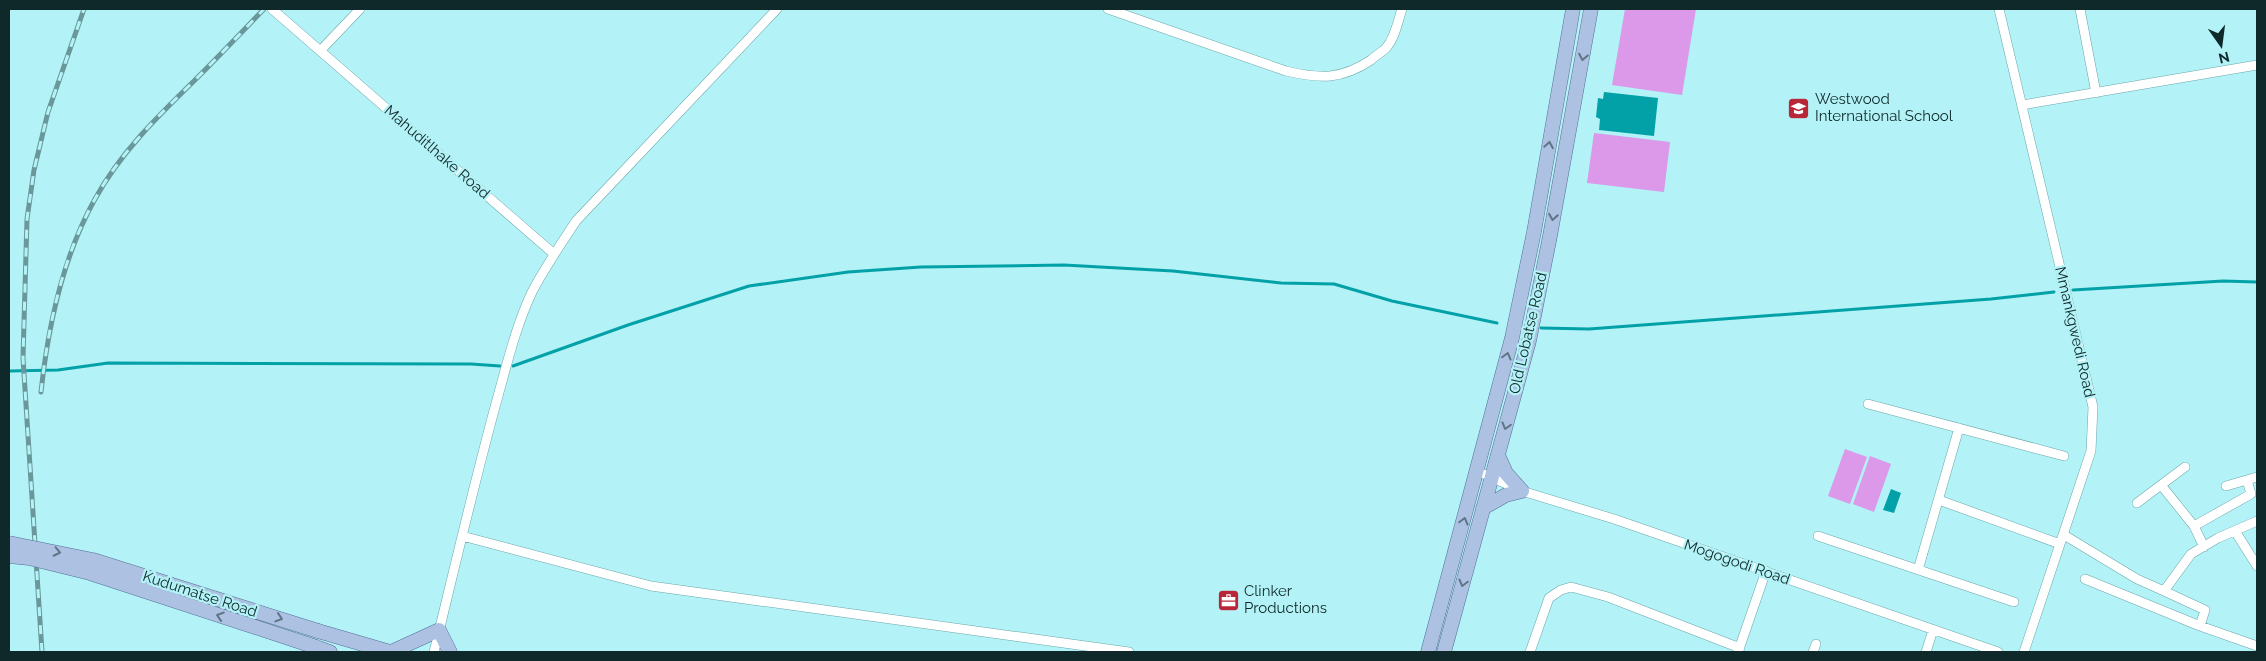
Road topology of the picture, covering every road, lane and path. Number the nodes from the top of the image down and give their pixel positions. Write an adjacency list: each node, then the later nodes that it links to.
1 (272, 9): 10 (street, Mahuditlhake Road)
2 (360, 9): 10 (street)
3 (777, 9): 14 (street)
4 (1108, 9): 5 (street)
5 (1402, 9)
6 (1573, 9): 20 (main road, Old Lobatse Road, one-way to 6)
7 (1591, 9): 17 (main road, Old Lobatse Road, one-way to 17)
8 (1998, 9): 13 (street, Mmankgwedi Road)
9 (2080, 9): 12 (street)
10 (320, 51): 14 (street, Mahuditlhake Road)
11 (2257, 65): 12 (street)
12 (2096, 93): 13 (street)
13 (2022, 105): 35 (street, Mmankgwedi Road)
14 (554, 254): 33 (street)
15 (1868, 404): 16 (street)
16 (1959, 428): 18 (street); 27 (street)
17 (1498, 455): 21 (main road, Old Lobatse Road); 26 (main road)
18 (2064, 456)
19 (2185, 467): 24 (street)
20 (1477, 471): 21 (street, Mogogodi Road); 55 (main road, Old Lobatse Road, one-way to 20)
21 (1492, 476): 26 (street, Mogogodi Road); 29 (main road, Old Lobatse Road)
22 (2257, 477): 23 (street)
23 (2247, 480): 25 (street); 31 (street)
24 (2161, 485): 28 (street); 31 (street)
25 (2226, 486)
26 (1522, 491): 29 (main road); 41 (street, Mogogodi Road)
27 (1939, 500): 35 (street); 40 (street)
28 (2137, 503)
29 (1483, 508): 56 (main road, Old Lobatse Road, one-way to 56)
30 (2257, 521): 32 (street)
31 (2194, 526): 37 (street)
32 (2235, 531): 37 (street); 39 (street)
33 (462, 536): 46 (street); 54 (street)
34 (1818, 536): 40 (street)
35 (2062, 540): 43 (street); 60 (street, Mmankgwedi Road)
36 (9, 543): 51 (main road, Kudumatse Road, one-way to 51, bridge)
37 (2204, 547): 43 (street)
38 (9, 556): 50 (main road, Kudumatse Road, one-way to 38, bridge)
39 (2257, 566)
40 (1918, 570): 44 (street)
41 (1766, 572): 47 (street, Mogogodi Road); 49 (street)
42 (2085, 579): 45 (street)
43 (2164, 591): 45 (street)
44 (2014, 602)
45 (2200, 626): 48 (street)
46 (439, 630): 51 (main road); 52 (street); 53 (main road)
47 (1933, 630): 58 (street); 59 (street, Mogogodi Road)
48 (2257, 646)
49 (1739, 650): 57 (street)
50 (330, 652)
51 (390, 652)
52 (434, 652)
53 (450, 652)
54 (1129, 652)
55 (1428, 652)
56 (1444, 652)
57 (1530, 652)
58 (1926, 652)
59 (1998, 652)
60 (2024, 652)

